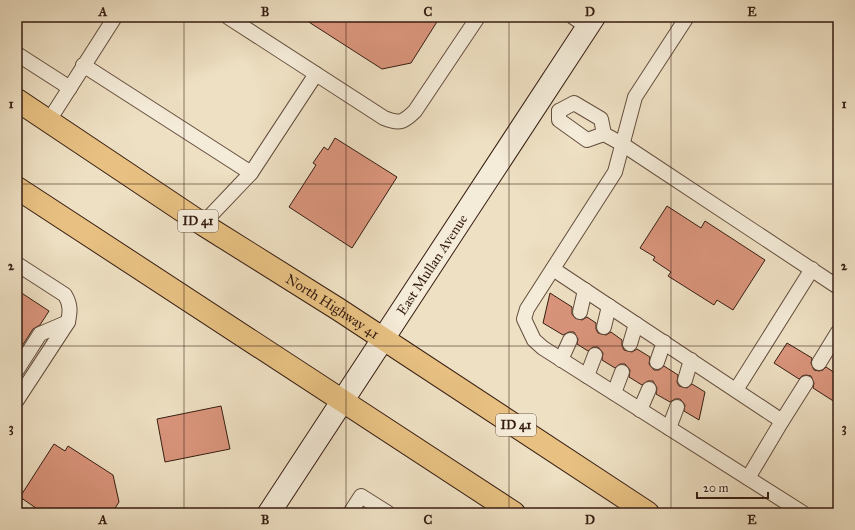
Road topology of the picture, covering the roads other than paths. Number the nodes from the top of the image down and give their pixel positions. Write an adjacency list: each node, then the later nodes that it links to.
1 (115, 17): 7 (lane)
2 (228, 17): 8 (lane)
3 (478, 17): 8 (lane)
4 (687, 17): 15 (lane)
5 (585, 20): 10 (main road, East Mullan Avenue)
6 (17, 54): 9 (lane)
7 (83, 65): 9 (lane); 16 (lane)
8 (316, 74): 16 (lane)
9 (70, 88): 13 (lane)
10 (540, 99): 12 (lane); 30 (main road, East Mullan Avenue)
11 (17, 100): 13 (main road, North Highway 41 / ID 41)
12 (559, 111): 14 (lane); 14 (lane)
13 (48, 122): 18 (main road, North Highway 41 / ID 41)
14 (604, 134): 15 (lane)
15 (622, 144): 20 (lane); 21 (lane)
16 (251, 173): 18 (lane)
17 (17, 188): 48 (main road)
18 (204, 225): 30 (main road, North Highway 41 / ID 41)
19 (17, 264): 26 (lane)
20 (553, 269): 23 (lane); 35 (lane)
21 (812, 269): 22 (lane); 45 (lane)
22 (838, 287)
23 (585, 290): 24 (lane); 25 (lane)
24 (609, 306): 27 (lane); 28 (lane)
25 (580, 312)
26 (68, 322): 39 (lane); 47 (lane)
27 (636, 324): 32 (lane); 33 (lane)
28 (604, 327)
29 (838, 332): 38 (lane)
30 (382, 339): 48 (main road, East Mullan Avenue); 58 (main road, North Highway 41 / ID 41)
31 (570, 340): 35 (lane)
32 (664, 342): 36 (lane); 37 (lane)
33 (630, 344)
34 (594, 355): 41 (lane)
35 (561, 360): 41 (lane)
36 (691, 360): 42 (lane); 45 (lane)
37 (658, 362)
38 (819, 363)
39 (17, 370)
40 (622, 372): 46 (lane)
41 (587, 376): 46 (lane)
42 (685, 380)
43 (806, 383): 51 (lane)
44 (649, 389): 50 (lane)
45 (736, 390): 51 (lane)
46 (614, 393): 50 (lane)
47 (17, 400)
48 (343, 400): 54 (main road, East Mullan Avenue); 57 (main road)
49 (677, 407): 52 (lane)
50 (640, 410): 52 (lane)
51 (782, 421): 53 (lane)
52 (669, 428): 53 (lane)
53 (748, 478): 59 (lane)
54 (269, 513)
55 (350, 513): 56 (lane)
56 (388, 513)
57 (514, 513)
58 (648, 513)
59 (803, 513)

